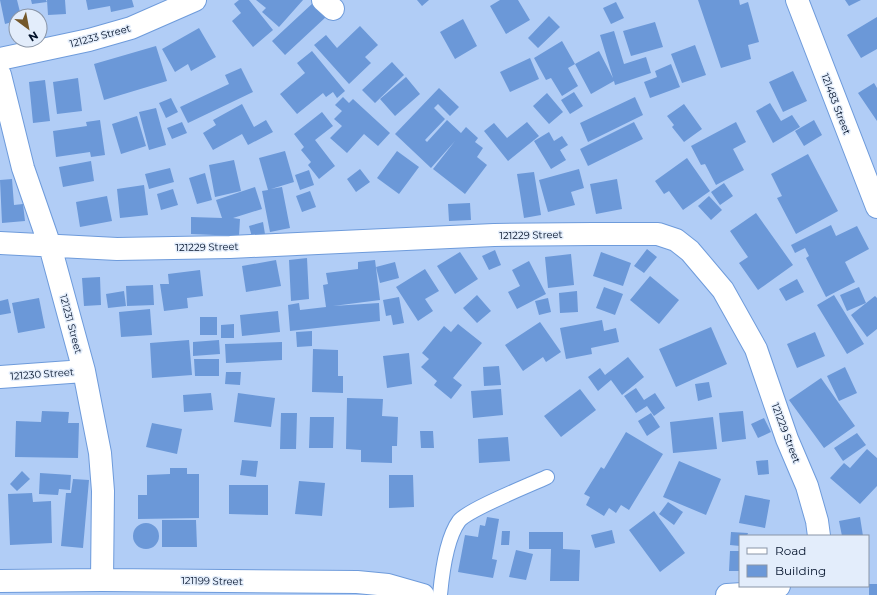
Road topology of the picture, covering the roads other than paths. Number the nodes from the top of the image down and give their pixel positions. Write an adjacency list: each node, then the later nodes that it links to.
1 (195, 0): 3 (street, 121233 Street)
2 (797, 0): 5 (street, 121483 Street)
3 (0, 59)
4 (0, 75): 8 (street, 121231 Street)
5 (870, 170): 6 (street, 121483 Street)
6 (877, 207)
7 (0, 243): 8 (street, 121229 Street)
8 (50, 246): 9 (street, 121231 Street); 12 (street, 121229 Street)
9 (84, 371): 10 (street, 121230 Street); 13 (street, 121231 Street)
10 (0, 377)
11 (547, 477): 18 (lane)
12 (819, 535)
13 (102, 580): 16 (street, 121199 Street); 17 (street, 121199 Street)
14 (0, 581): 16 (street, 121199 Street)
15 (774, 587): 19 (street)
16 (59, 588)
17 (423, 595)
18 (440, 595)
19 (727, 595)

